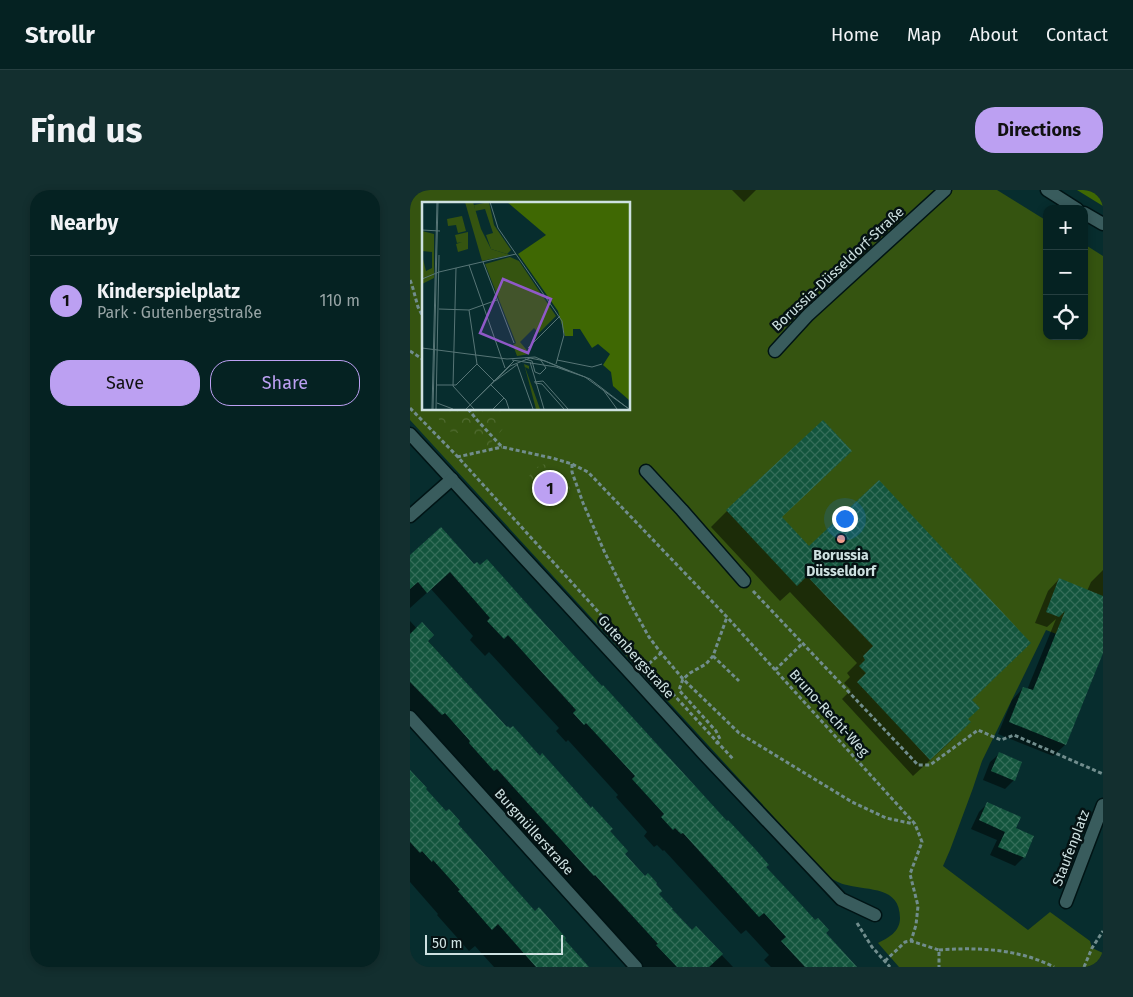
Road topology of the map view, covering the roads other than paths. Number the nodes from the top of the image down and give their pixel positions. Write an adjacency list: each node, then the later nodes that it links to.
1 (945, 190): 6 (street, Borussia-Düsseldorf-Straße)
2 (1047, 190): 3 (street)
3 (1071, 205)
4 (1088, 215): 5 (street)
5 (1103, 224)
6 (775, 351)
7 (410, 434): 9 (street, Gutenbergstraße)
8 (646, 471): 11 (street)
9 (452, 478): 10 (street); 15 (street, Gutenbergstraße)
10 (410, 516)
11 (744, 581)
12 (410, 717): 16 (street, Burgmüllerstraße)
13 (1103, 805): 14 (street, Staufenplatz)
14 (1066, 902)
15 (875, 915)
16 (636, 967)

